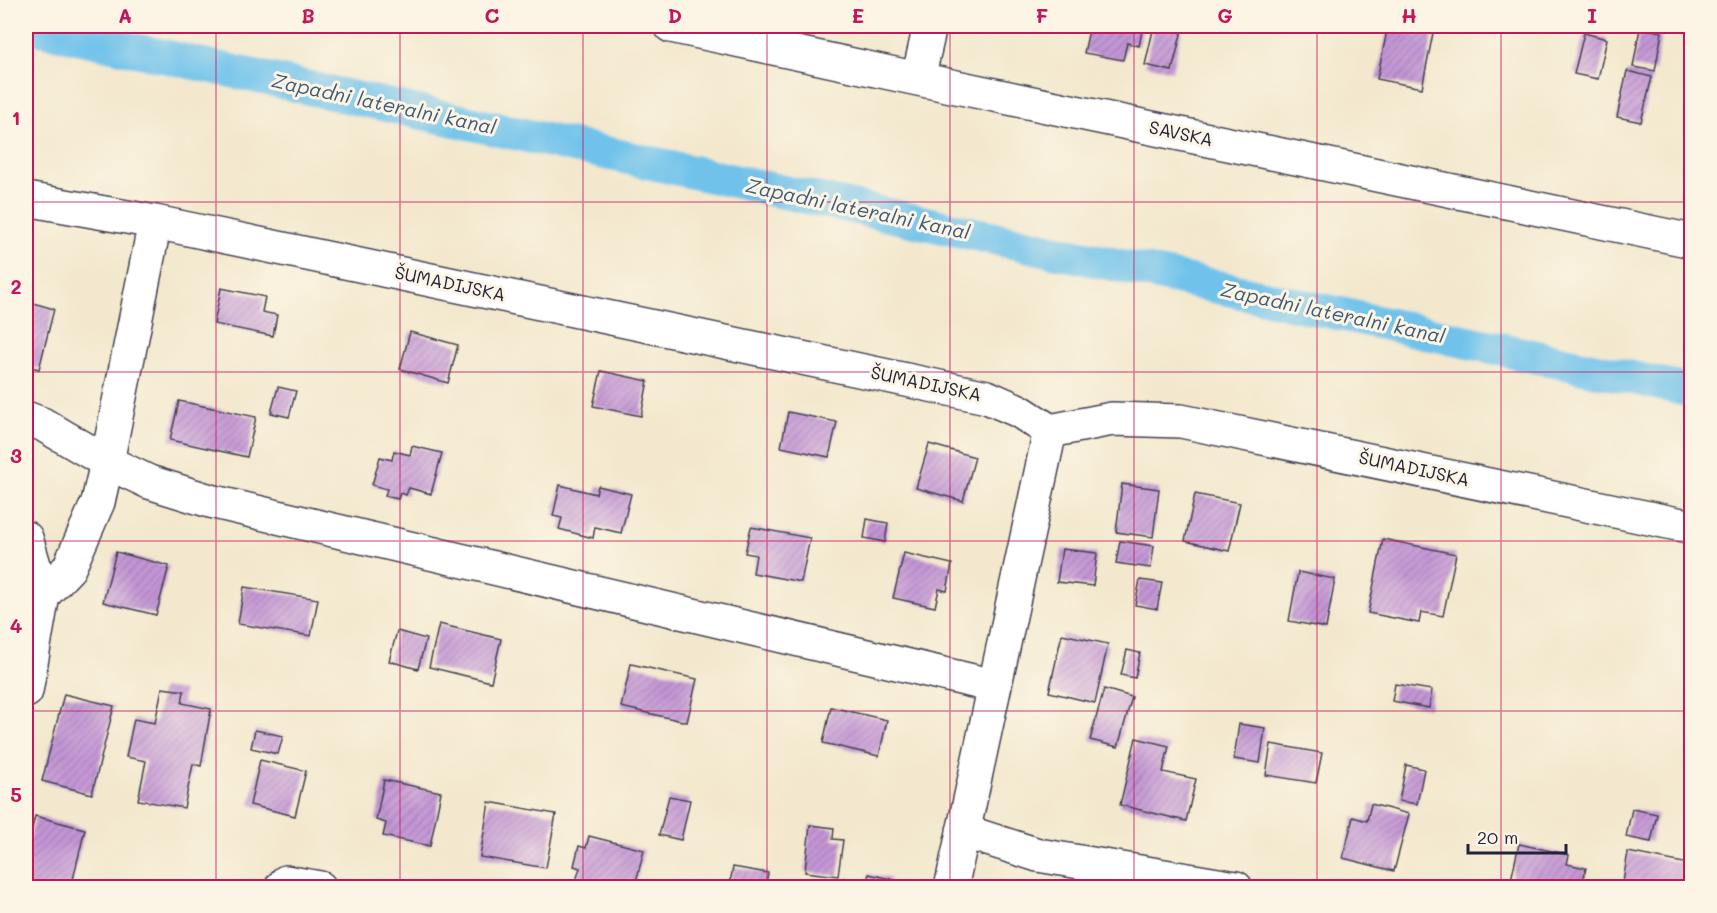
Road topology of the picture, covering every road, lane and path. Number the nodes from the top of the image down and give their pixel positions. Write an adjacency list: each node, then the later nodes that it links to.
1 (671, 26): 3 (street, SAVSKA)
2 (930, 26): 3 (street)
3 (918, 79): 6 (street, SAVSKA)
4 (26, 199): 5 (street, ŠUMADIJSKA)
5 (155, 222): 8 (street, ŠUMADIJSKA); 9 (street)
6 (1692, 241)
7 (26, 418): 9 (street)
8 (1050, 431): 10 (street, ŠUMADIJSKA); 13 (street)
9 (107, 462): 12 (street); 13 (street)
10 (1692, 527)
11 (26, 538): 12 (street)
12 (43, 596): 14 (street)
13 (994, 687): 15 (street)
14 (26, 691)
15 (963, 831): 18 (street); 19 (street)
16 (281, 888): 17 (street)
17 (320, 888)
18 (951, 888)
19 (1236, 888)

